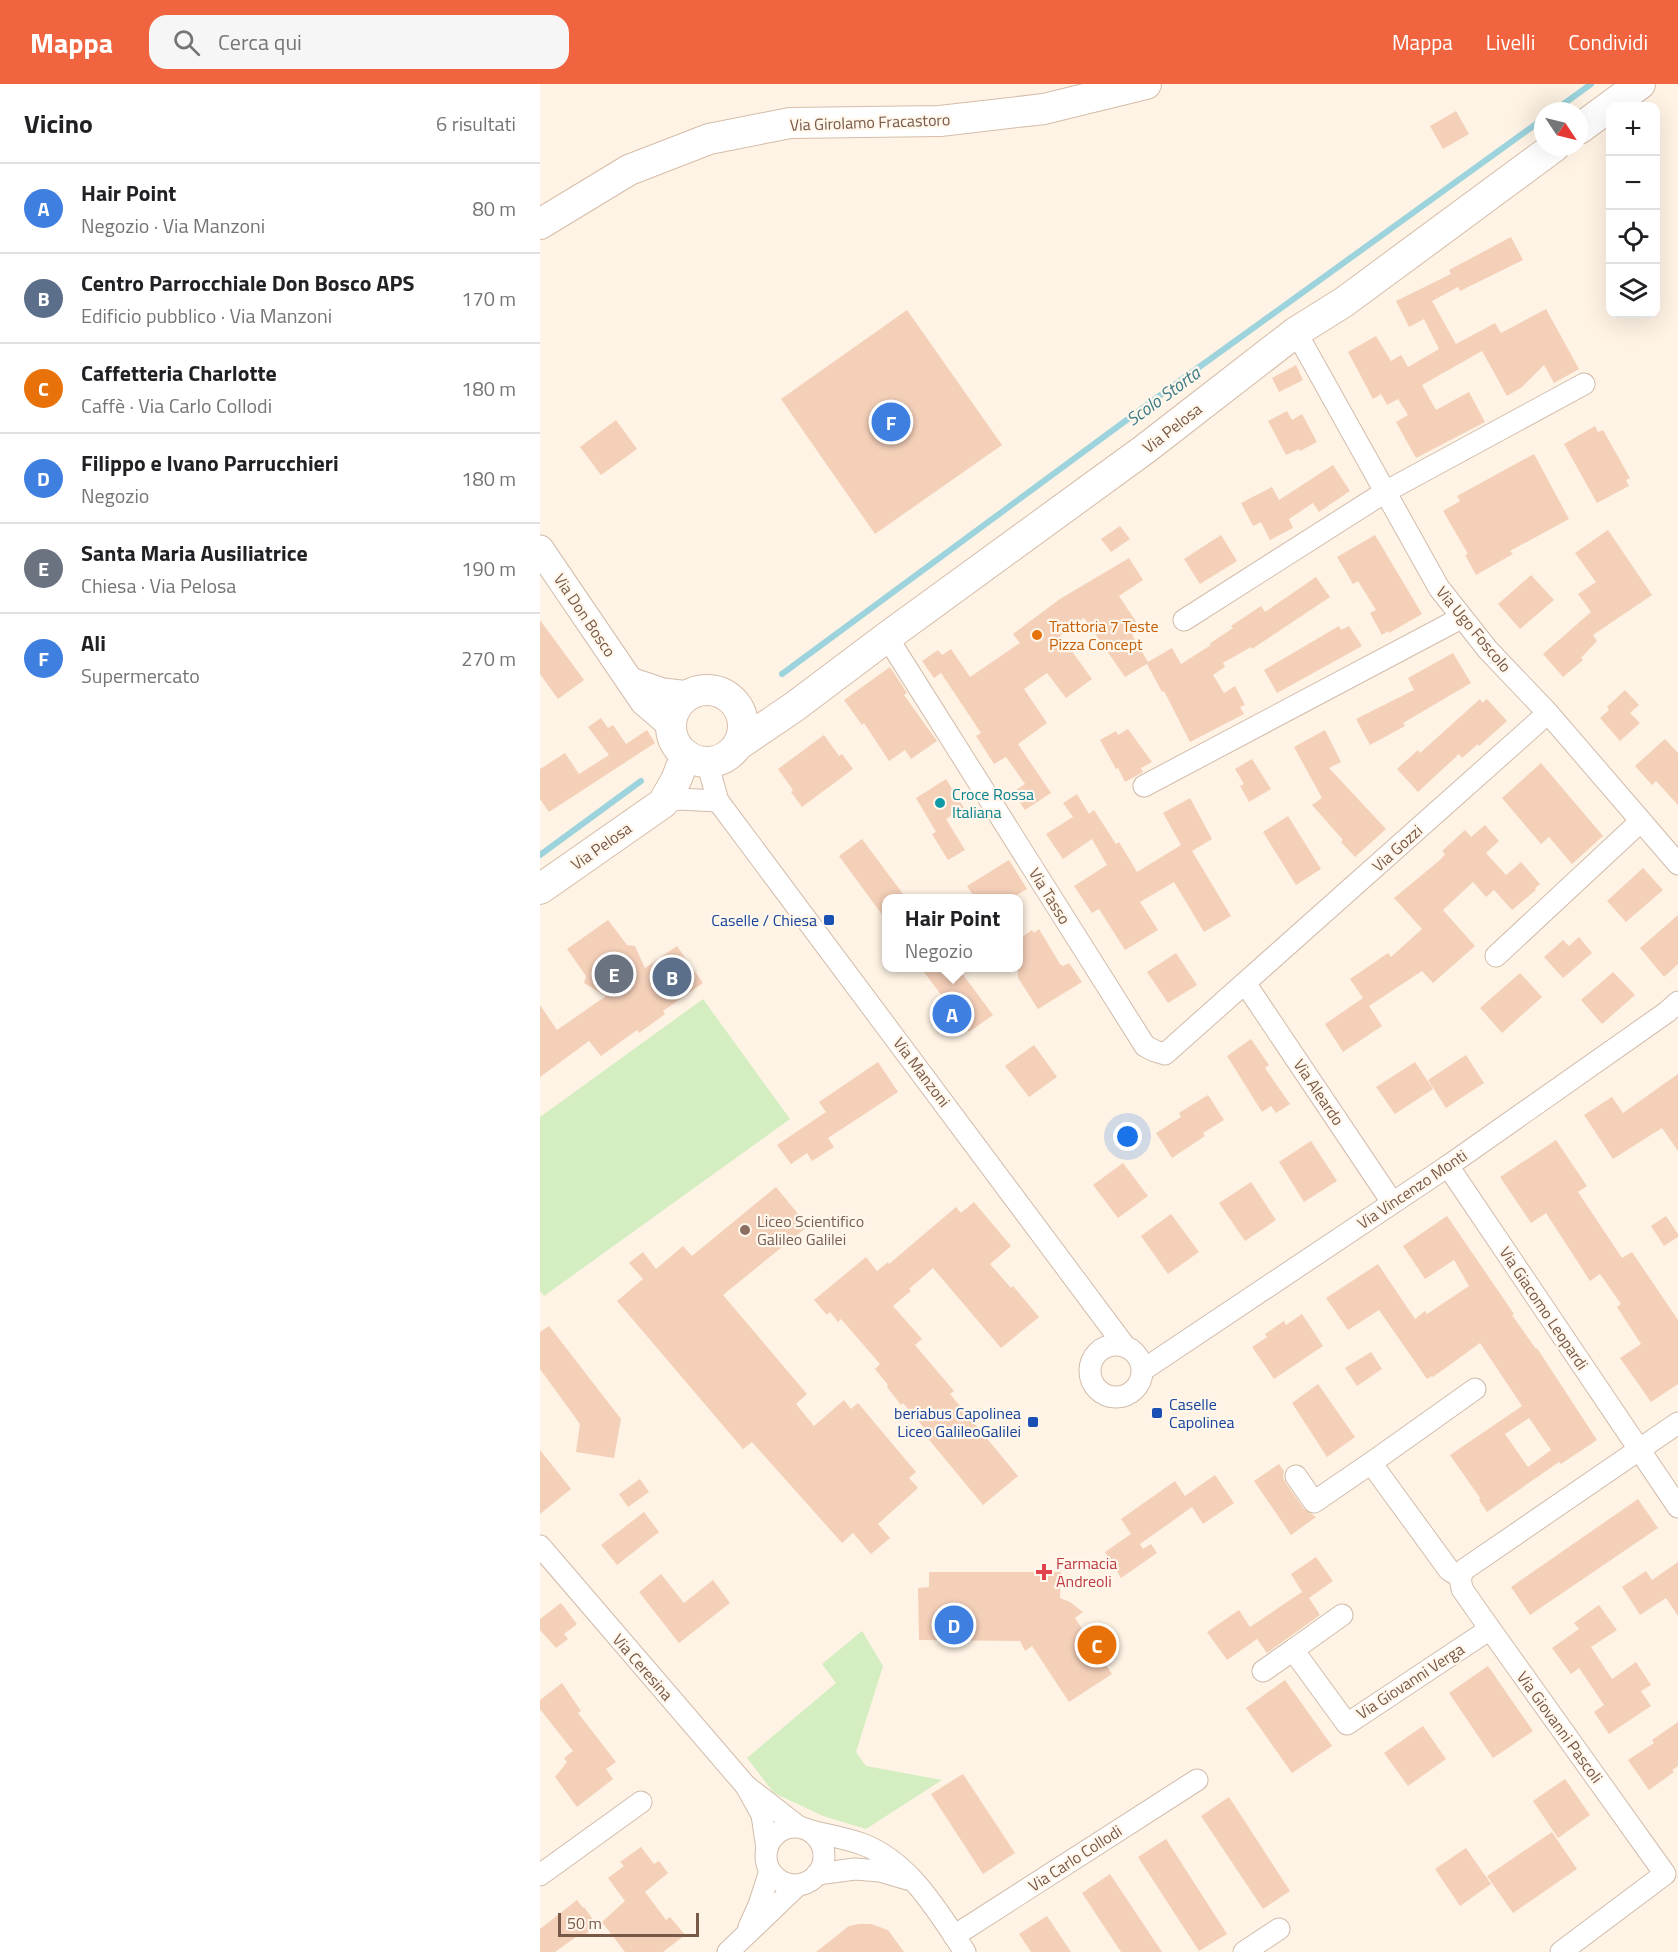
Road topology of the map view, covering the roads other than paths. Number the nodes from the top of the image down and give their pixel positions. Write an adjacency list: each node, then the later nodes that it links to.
1 (1146, 84): 5 (main road, Via Girolamo Fracastoro)
2 (1640, 84): 3 (main road)
3 (1588, 122)
4 (1542, 156): 6 (main road, Via Pelosa)
5 (540, 224)
6 (1296, 332): 8 (street, Via Ugo Foscolo); 12 (main road, Via Pelosa)
7 (1584, 384): 8 (street)
8 (1385, 492): 10 (street, Via Ugo Foscolo); 11 (street)
9 (540, 549): 13 (street, Via Don Bosco)
10 (1461, 618): 17 (street, Via Ugo Foscolo); 21 (street)
11 (1184, 620)
12 (887, 637): 16 (main road, Via Pelosa); 28 (street, Via Tasso)
13 (630, 681): 14 (street); 18 (street, Via Don Bosco)
14 (689, 695): 15 (main road); 18 (main road)
15 (736, 704): 16 (main road); 19 (main road)
16 (789, 710): 19 (main road, Via Pelosa)
17 (1548, 713): 24 (street, Via Ugo Foscolo); 28 (street, Via Gozzi)
18 (671, 724): 20 (main road)
19 (738, 745): 20 (main road)
20 (696, 759): 22 (street); 23 (main road)
21 (1144, 786)
22 (718, 801): 23 (street); 32 (street, Via Manzoni)
23 (663, 803): 26 (main road, Via Pelosa)
24 (1641, 821): 25 (street, Via Ugo Foscolo); 27 (street)
25 (1678, 864)
26 (540, 889)
27 (1496, 956)
28 (1245, 983): 31 (street, Via Aleardo)
29 (1678, 1002): 30 (street, Via Vincenzo Monti)
30 (1448, 1166): 31 (street, Via Vincenzo Monti); 38 (street, Via Giacomo Leopardi)
31 (1392, 1202): 35 (street, Via Vincenzo Monti)
32 (1104, 1318): 33 (street, Via Manzoni); 34 (street)
33 (1124, 1345): 34 (street); 35 (street)
34 (1096, 1354): 35 (street)
35 (1143, 1370)
36 (1474, 1389): 39 (street)
37 (1678, 1423): 38 (street)
38 (1639, 1450): 41 (street); 43 (street)
39 (1371, 1463): 40 (street); 43 (street, Via Giovanni Pascoli)
40 (1296, 1476)
41 (1678, 1507)
42 (540, 1546): 49 (street, Via Ceresina)
43 (1460, 1576): 45 (street, Via Giovanni Pascoli)
44 (1342, 1615): 46 (street)
45 (1490, 1629): 46 (street, Via Giovanni Verga); 62 (street, Via Giovanni Pascoli)
46 (1293, 1650): 47 (street)
47 (1263, 1671)
48 (1197, 1780): 59 (street, Via Carlo Collodi)
49 (746, 1786): 51 (street, Via Ceresina); 52 (street, Via Ceresina)
50 (641, 1802): 55 (street)
51 (803, 1829): 52 (street); 54 (street, Via Ceresina); 56 (street, Via Ceresina)
52 (767, 1849): 53 (street, Via Ceresina)
53 (770, 1871): 57 (street); 60 (street)
54 (817, 1874): 56 (street); 57 (street)
55 (540, 1875)
56 (914, 1881): 59 (street, Via Ceresina)
57 (798, 1885): 60 (street)
58 (1279, 1929): 61 (street)
59 (959, 1944)
60 (736, 1945)
61 (1244, 1952)
62 (1561, 1952)

